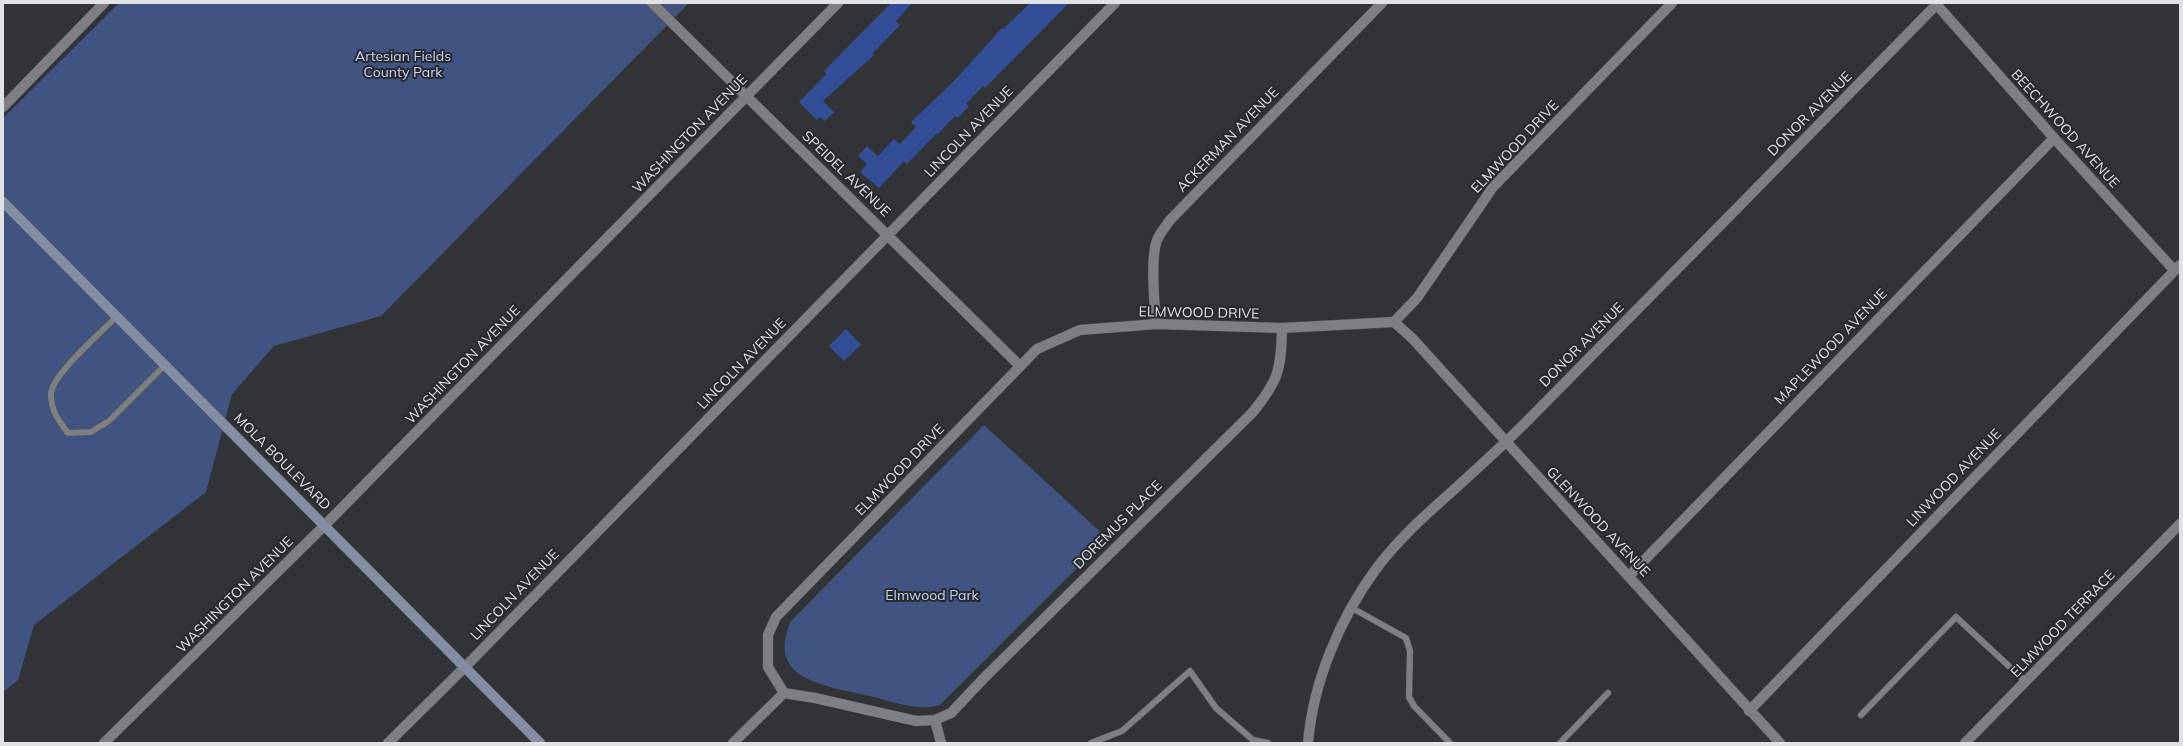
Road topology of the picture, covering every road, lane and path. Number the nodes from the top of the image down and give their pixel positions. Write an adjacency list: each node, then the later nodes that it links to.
1 (104, 3): 9 (street)
2 (652, 3): 8 (street, SPEIDEL AVENUE)
3 (838, 3): 8 (street, WASHINGTON AVENUE)
4 (1115, 3): 12 (street, LINCOLN AVENUE)
5 (1382, 3): 16 (street, ACKERMAN AVENUE)
6 (1672, 3): 15 (street, ELMWOOD DRIVE)
7 (1938, 4): 10 (street, BEECHWOOD AVENUE); 20 (street, DONOR AVENUE)
8 (746, 96): 12 (street, SPEIDEL AVENUE); 22 (street, WASHINGTON AVENUE)
9 (3, 107)
10 (2054, 138): 13 (street, BEECHWOOD AVENUE); 23 (street, MAPLEWOOD AVENUE)
11 (3, 202): 14 (street, MOLA BOULEVARD)
12 (888, 234): 19 (street, SPEIDEL AVENUE); 25 (street, LINCOLN AVENUE)
13 (2177, 268): 29 (street, LINWOOD AVENUE)
14 (117, 316): 18 (street, MOLA BOULEVARD); 18 (lane)
15 (1394, 322): 17 (street, ELMWOOD DRIVE); 20 (street, GLENWOOD AVENUE)
16 (1157, 324): 17 (street, ELMWOOD DRIVE); 19 (street, ELMWOOD DRIVE)
17 (1282, 328): 31 (street, DOREMUS PLACE)
18 (165, 364): 22 (street, MOLA BOULEVARD)
19 (1020, 366): 27 (street, ELMWOOD DRIVE)
20 (1506, 443): 23 (street, GLENWOOD AVENUE); 24 (street, DONOR AVENUE)
21 (2180, 524): 26 (street, ELMWOOD TERRACE)
22 (325, 525): 25 (street, MOLA BOULEVARD); 32 (street, WASHINGTON AVENUE)
23 (1629, 576): 29 (street, GLENWOOD AVENUE)
24 (1352, 608): 39 (street, DONOR AVENUE); 40 (lane)
25 (466, 666): 33 (street, LINCOLN AVENUE); 34 (street, MOLA BOULEVARD)
26 (2026, 682): 30 (lane); 43 (street, ELMWOOD TERRACE)
27 (784, 693): 31 (street, DOREMUS PLACE); 35 (street)
28 (1608, 693): 41 (lane)
29 (1749, 711): 42 (street, GLENWOOD AVENUE)
30 (1861, 715)
31 (935, 720): 36 (street)
32 (104, 743)
33 (388, 743)
34 (540, 743)
35 (733, 743)
36 (941, 743)
37 (1091, 743): 38 (lane)
38 (1268, 743)
39 (1308, 743)
40 (1450, 743)
41 (1560, 743)
42 (1780, 743)
43 (1965, 743)

